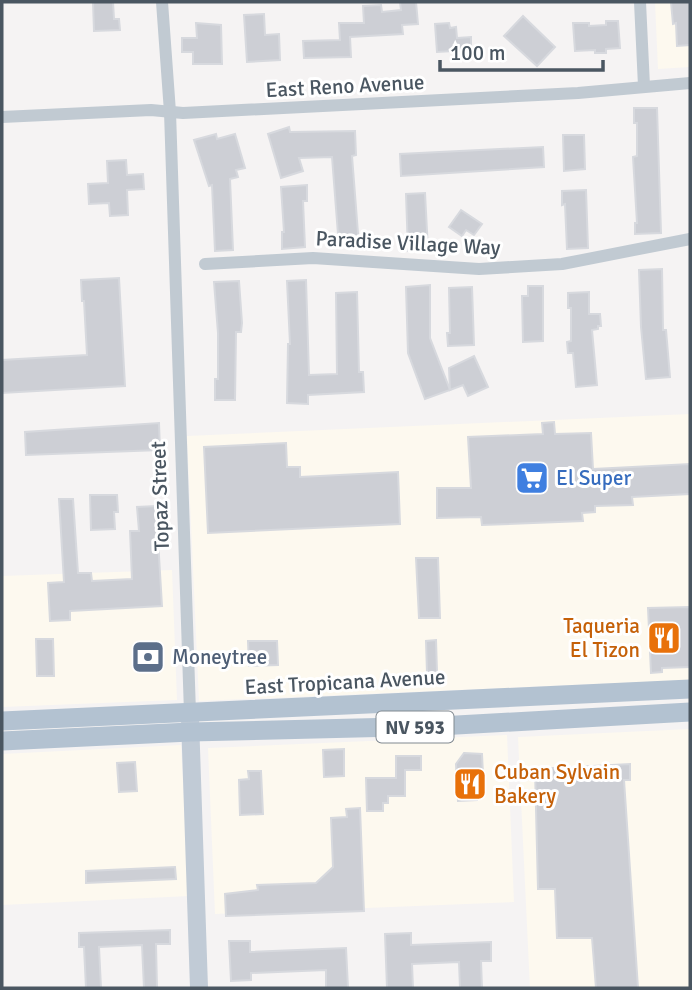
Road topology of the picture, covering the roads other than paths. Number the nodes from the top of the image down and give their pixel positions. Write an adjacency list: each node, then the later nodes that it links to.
1 (162, 2): 5 (street, Topaz Street)
2 (640, 2): 4 (street)
3 (690, 83): 4 (street, East Reno Avenue)
4 (644, 86): 5 (street, East Reno Avenue)
5 (170, 112): 6 (street, East Reno Avenue); 14 (street, Topaz Street)
6 (2, 117)
7 (690, 239): 8 (street, Paradise Village Way)
8 (205, 264)
9 (690, 689): 10 (main road, East Tropicana Avenue / NV 593)
10 (625, 693): 11 (main road, East Tropicana Avenue / NV 593); 15 (main road)
11 (519, 698): 14 (main road, East Tropicana Avenue / NV 593); 16 (main road)
12 (690, 712): 15 (main road, East Tropicana Avenue / NV 593)
13 (2, 721): 14 (main road, East Tropicana Avenue / NV 593)
14 (190, 722): 16 (main road, East Tropicana Avenue / NV 593); 17 (main road, East Tropicana Avenue / NV 593); 18 (street, Topaz Street)
15 (515, 722): 16 (main road, East Tropicana Avenue / NV 593)
16 (439, 726)
17 (2, 741)
18 (199, 988)

